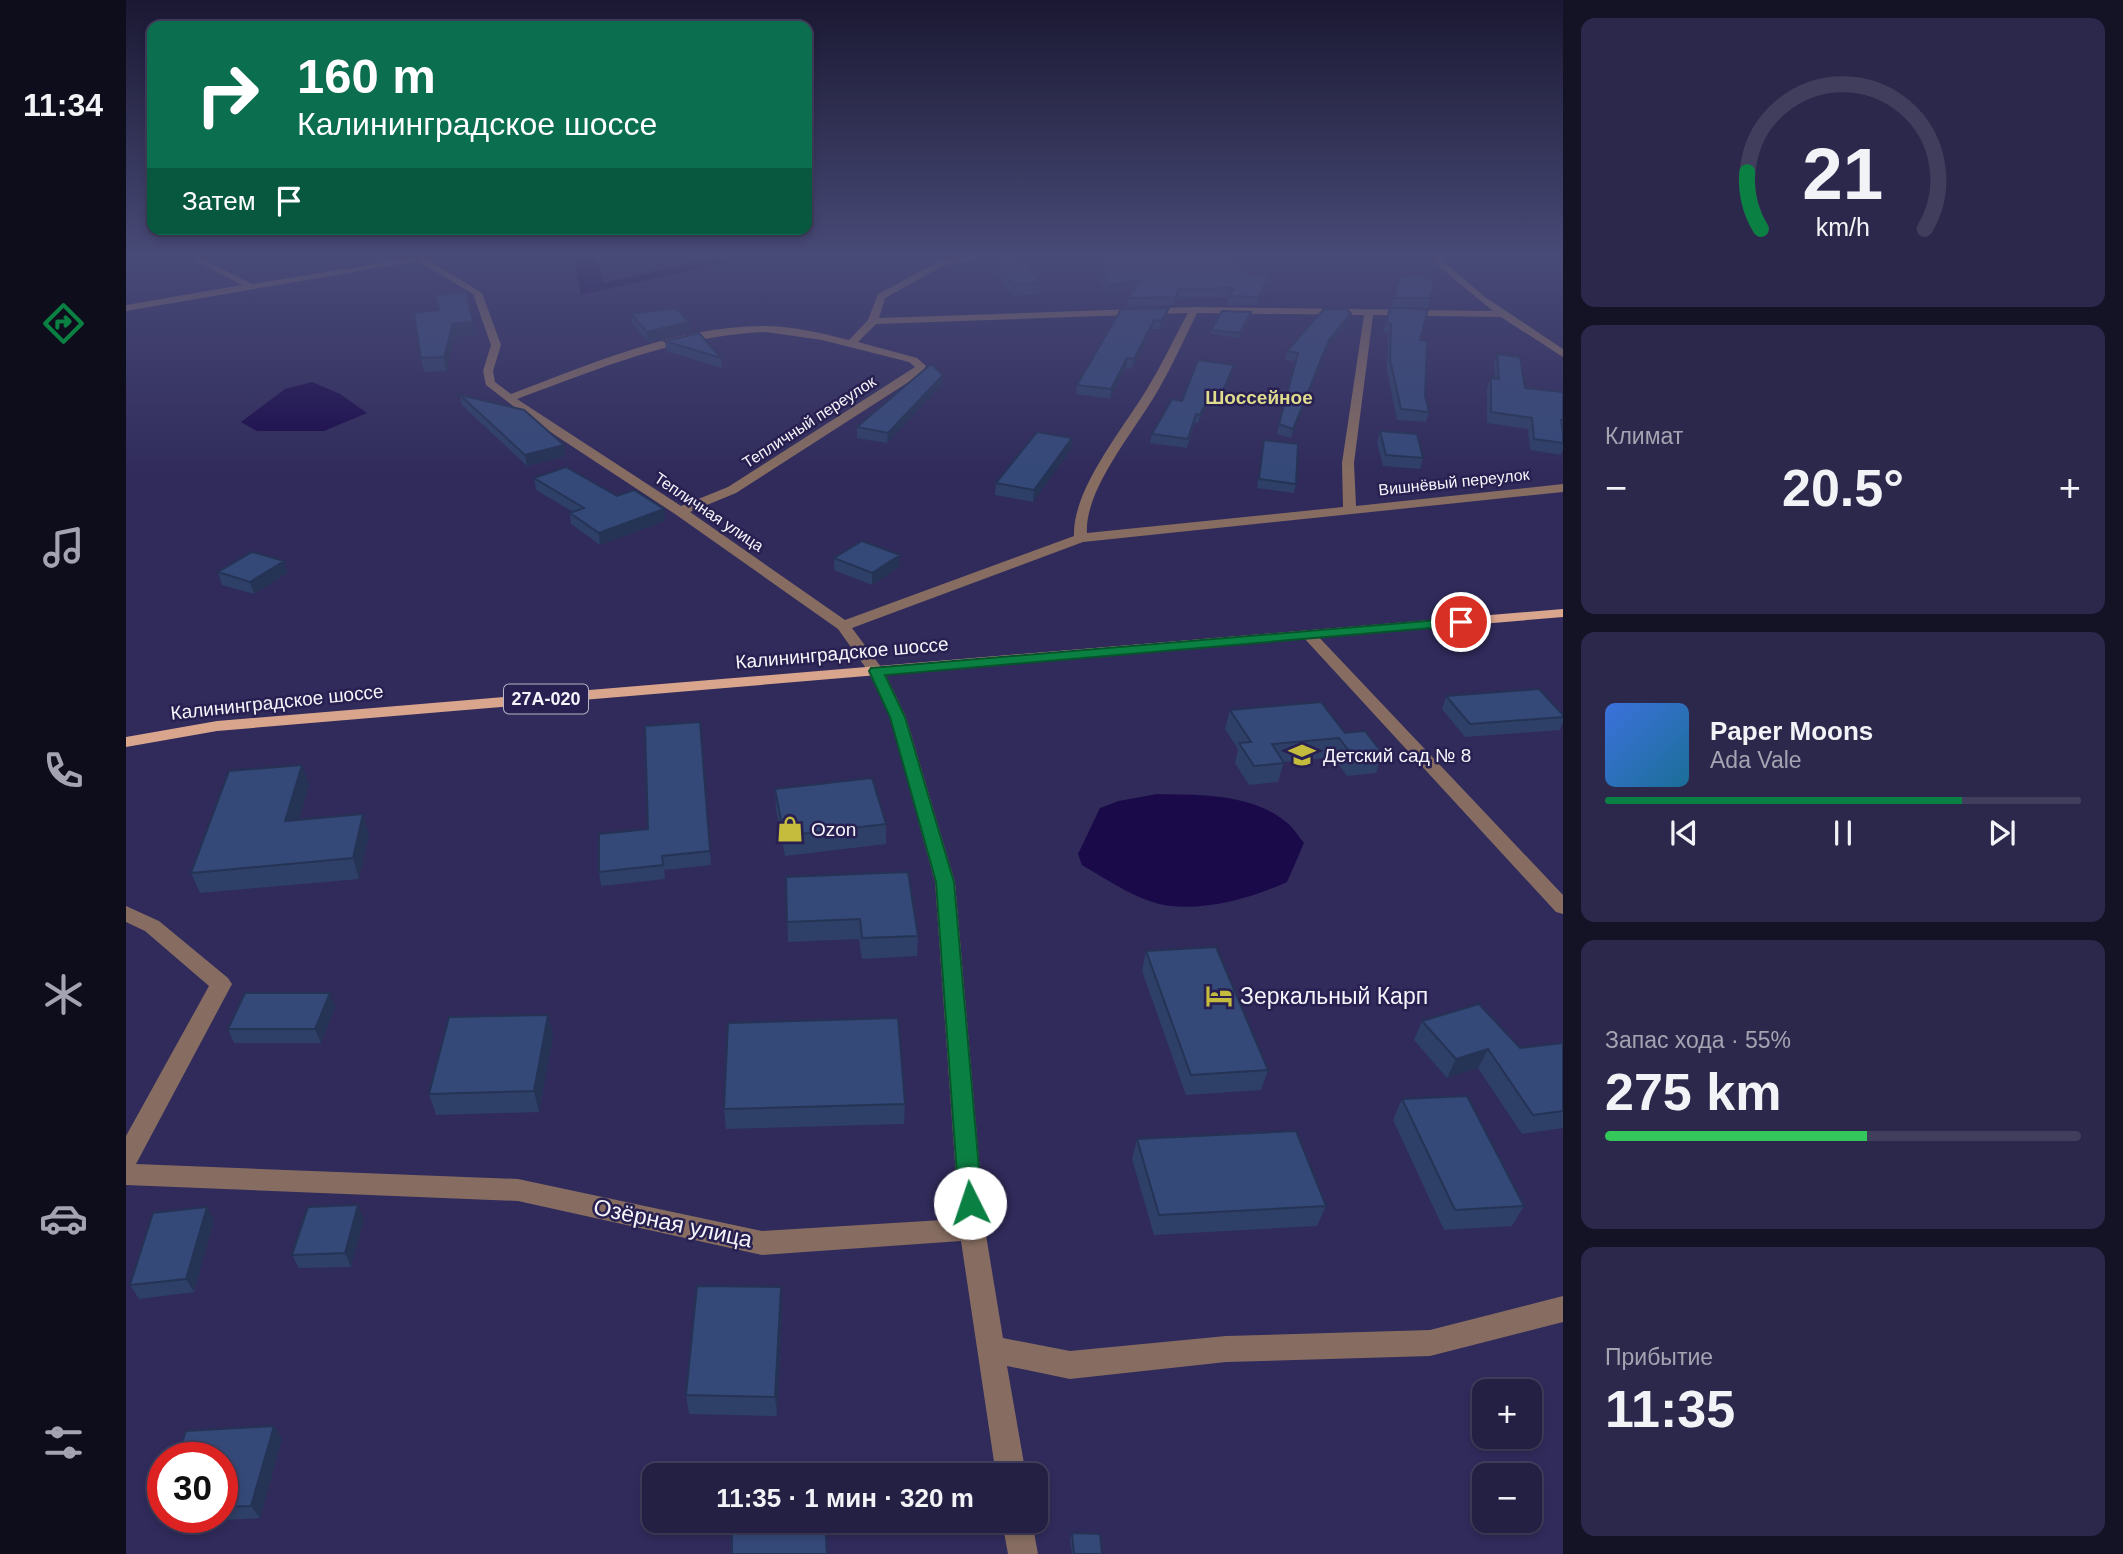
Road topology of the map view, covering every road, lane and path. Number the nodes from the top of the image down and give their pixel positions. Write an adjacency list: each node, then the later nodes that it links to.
1 (490, 328): 8 (street, Тепличная улица)
2 (866, 328): 6 (street)
3 (1185, 328): 12 (street)
4 (1367, 328): 11 (street)
5 (1523, 328): 7 (street)
6 (851, 343): 8 (street); 10 (street, Тепличный переулок)
7 (1563, 354)
8 (509, 398): 10 (street, Тепличная улица)
9 (1563, 488): 11 (street, Вишнёвый переулок)
10 (680, 511): 14 (street, Тепличная улица)
11 (1350, 511): 12 (street, Вишнёвый переулок)
12 (1081, 538): 14 (street, Вишнёвый переулок)
13 (1563, 613): 15 (main road, Калининградское шоссе / 27А-020)
14 (843, 626): 16 (street, Тепличная улица)
15 (1309, 635): 16 (main road, Калининградское шоссе / 27А-020); 18 (street)
16 (876, 671): 17 (main road, Калининградское шоссе / 27А-020); 22 (street, Тепличная улица)
17 (126, 742)
18 (1563, 907)
19 (126, 913): 20 (street)
20 (126, 1159)
21 (126, 1174): 22 (street, Озёрная улица)
22 (972, 1229): 24 (street)
23 (1563, 1310): 24 (street)
24 (991, 1349): 25 (street)
25 (1008, 1463)
26 (1019, 1533): 27 (street)
27 (1023, 1554)

